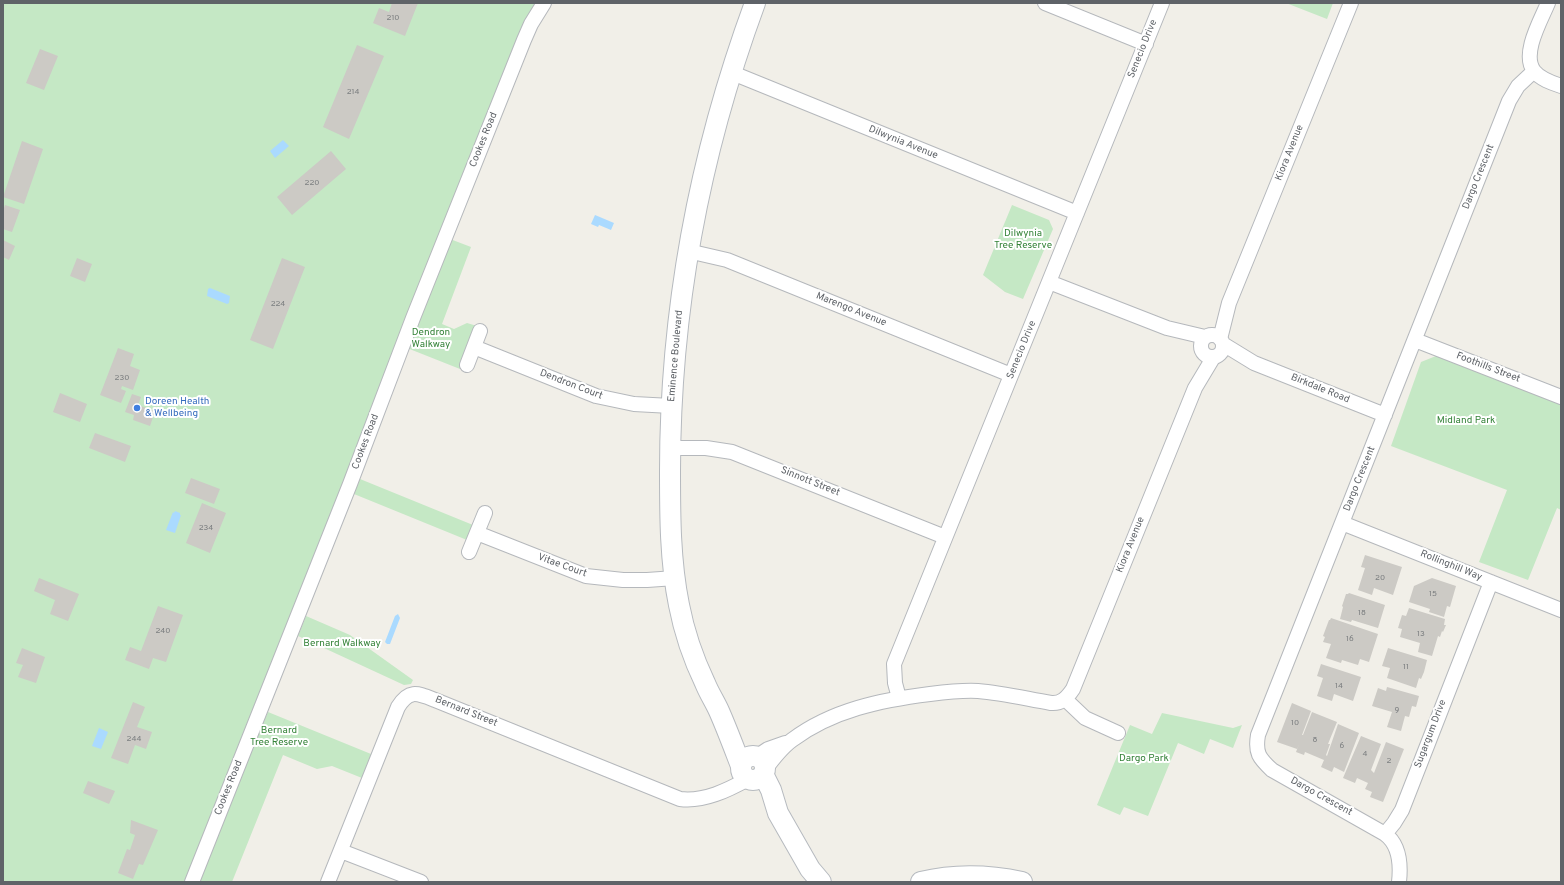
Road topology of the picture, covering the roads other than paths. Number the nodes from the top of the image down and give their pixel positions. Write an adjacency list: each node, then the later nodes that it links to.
1 (544, 3): 43 (street, Cookes Road)
2 (755, 3): 9 (street, Eminence Boulevard)
3 (1045, 3): 7 (street)
4 (1162, 3): 7 (street, Senecio Drive)
5 (1351, 3): 16 (street, Kiora Avenue)
6 (1548, 3): 8 (street)
7 (1146, 44): 11 (street, Senecio Drive)
8 (1534, 71): 10 (street); 17 (street, Dargo Crescent)
9 (730, 72): 11 (street, Dilwynia Avenue); 12 (street, Eminence Boulevard)
10 (1561, 86)
11 (1076, 214): 13 (street, Senecio Drive)
12 (688, 251): 22 (street, Marengo Avenue); 24 (street, Eminence Boulevard)
13 (1049, 282): 14 (street, Birkdale Road); 22 (street, Senecio Drive)
14 (1167, 328): 16 (street, Birkdale Road); 19 (street, Birkdale Road)
15 (480, 332): 18 (street)
16 (1214, 338): 19 (street); 19 (street); 20 (street, Birkdale Road)
17 (1415, 340): 23 (street, Foothills Street); 25 (street, Dargo Crescent)
18 (474, 347): 21 (street); 24 (street, Dendron Court)
19 (1208, 354): 20 (street, Birkdale Road); 36 (street, Kiora Avenue)
20 (1254, 363): 25 (street, Birkdale Road)
21 (467, 365)
22 (1011, 375): 30 (street, Senecio Drive)
23 (1561, 397)
24 (671, 406): 26 (street, Eminence Boulevard)
25 (1385, 415): 28 (street, Dargo Crescent)
26 (670, 448): 30 (street, Sinnott Street); 32 (street, Eminence Boulevard)
27 (485, 513): 29 (street)
28 (1342, 523): 33 (street, Rollinghill Way); 39 (street, Dargo Crescent)
29 (477, 533): 31 (street); 32 (street, Vitae Court)
30 (945, 537): 35 (street, Senecio Drive)
31 (469, 552)
32 (675, 578): 38 (street, Eminence Boulevard)
33 (1491, 582): 34 (street, Rollinghill Way); 39 (street, Sugargum Drive)
34 (1561, 610)
35 (899, 698): 36 (street); 38 (street)
36 (1065, 699): 37 (street)
37 (1118, 733)
38 (752, 769): 40 (street, Bernard Street); 41 (street, Eminence Boulevard)
39 (1385, 834): 48 (street)
40 (341, 850): 44 (street, Bernard Street); 45 (street)
41 (815, 878)
42 (982, 879): 46 (street); 47 (street)
43 (192, 882)
44 (328, 882)
45 (421, 882)
46 (921, 882)
47 (1022, 882)
48 (1400, 882)

